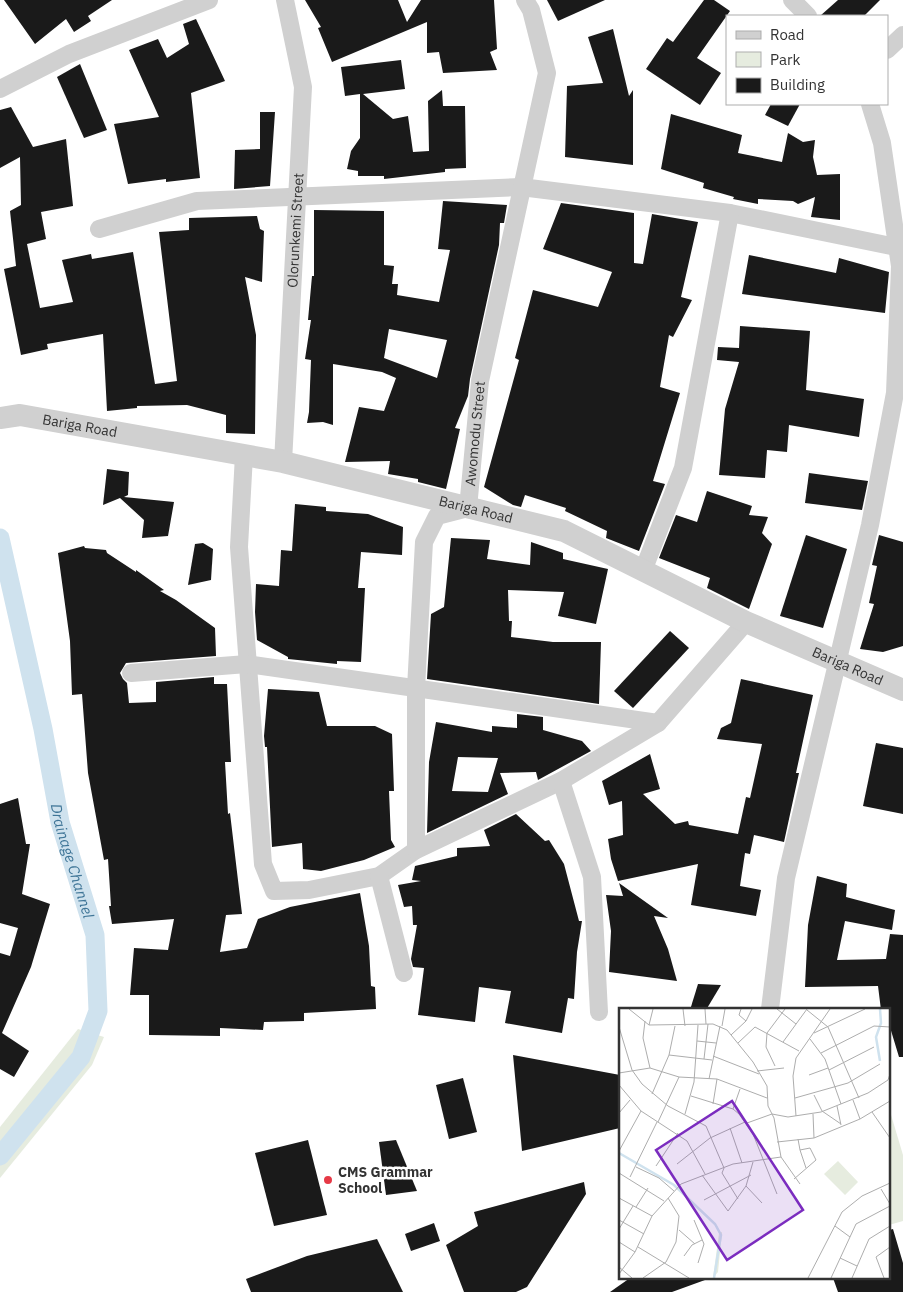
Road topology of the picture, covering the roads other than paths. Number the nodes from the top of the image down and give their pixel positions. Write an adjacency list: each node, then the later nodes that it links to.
1 (209, 0): 8 (street)
2 (285, 0): 11 (street, Olorunkemi Street)
3 (525, 0): 10 (street, Awomodu Street)
4 (792, 0): 5 (street)
5 (807, 15)
6 (903, 35): 7 (street)
7 (888, 49)
8 (0, 89)
9 (870, 105): 14 (street)
10 (520, 187): 11 (street); 12 (street); 19 (street, Awomodu Street)
11 (296, 197): 13 (street); 18 (street, Olorunkemi Street)
12 (730, 213): 14 (street); 20 (street)
13 (99, 229)
14 (896, 246): 15 (street)
15 (901, 266): 22 (street)
16 (10, 417): 17 (street, Bariga Road)
17 (244, 455): 18 (street, Bariga Road); 23 (street)
18 (283, 462): 19 (street, Bariga Road)
19 (468, 508): 20 (street, Bariga Road); 25 (street)
20 (642, 571): 21 (street, Bariga Road)
21 (746, 622): 22 (street, Bariga Road); 27 (street)
22 (837, 660): 26 (street, Bariga Road); 32 (street)
23 (247, 664): 24 (street); 25 (street); 30 (street)
24 (131, 673)
25 (416, 688): 27 (street); 29 (street)
26 (903, 690)
27 (658, 723): 28 (street)
28 (561, 781): 29 (street); 33 (street)
29 (416, 850): 30 (street)
30 (379, 876): 31 (street)
31 (404, 973)
32 (770, 1008)
33 (599, 1012)

